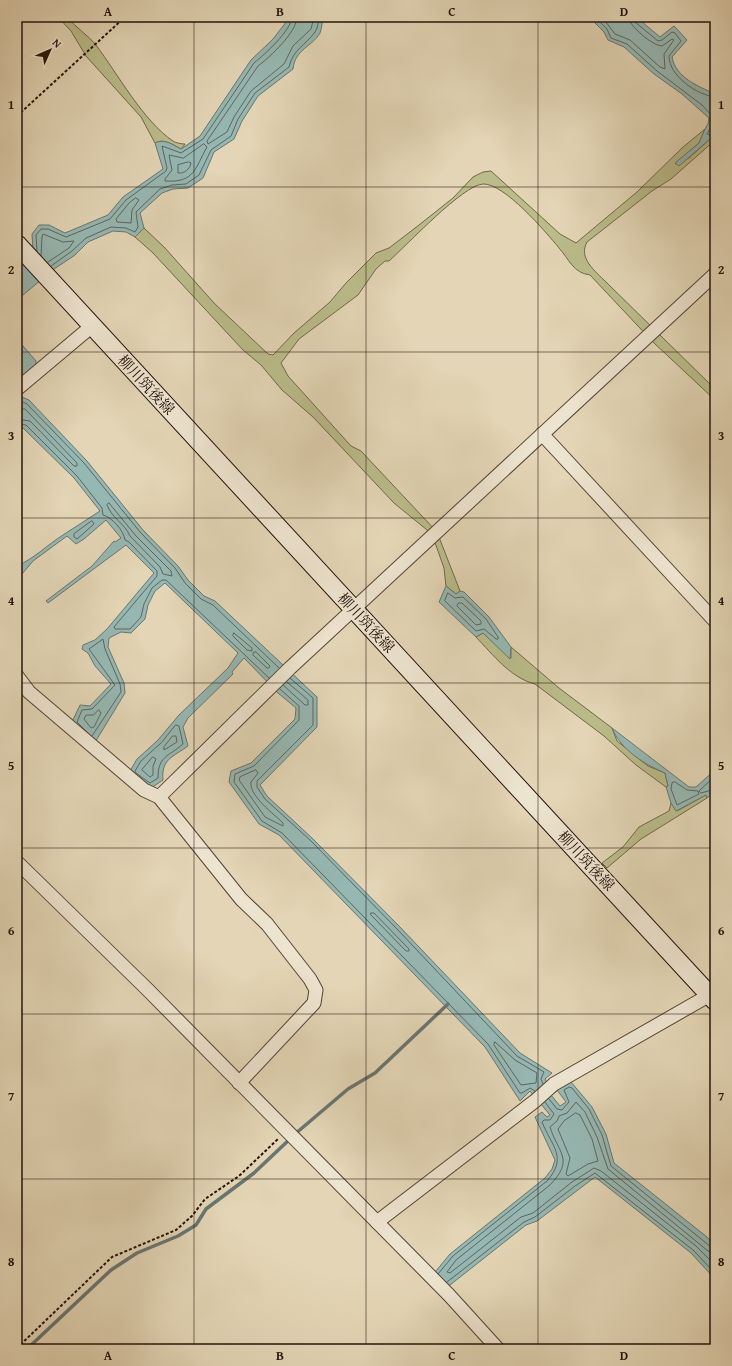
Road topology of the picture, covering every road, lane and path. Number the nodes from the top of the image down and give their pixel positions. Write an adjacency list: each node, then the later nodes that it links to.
1 (125, 17): 2 (path)
2 (17, 116)
3 (21, 249): 5 (main road, 柳川筑後線)
4 (715, 274): 7 (street)
5 (92, 326): 6 (street); 8 (main road, 柳川筑後線)
6 (17, 389)
7 (542, 434): 8 (street); 9 (street)
8 (353, 609): 11 (street); 13 (main road, 柳川筑後線)
9 (715, 621)
10 (17, 676): 11 (street)
11 (159, 797): 14 (street)
12 (17, 862): 14 (street)
13 (713, 996): 16 (street)
14 (239, 1083): 15 (street)
15 (286, 1131): 16 (street); 17 (path)
16 (377, 1222): 18 (street)
17 (17, 1348)
18 (498, 1349)

